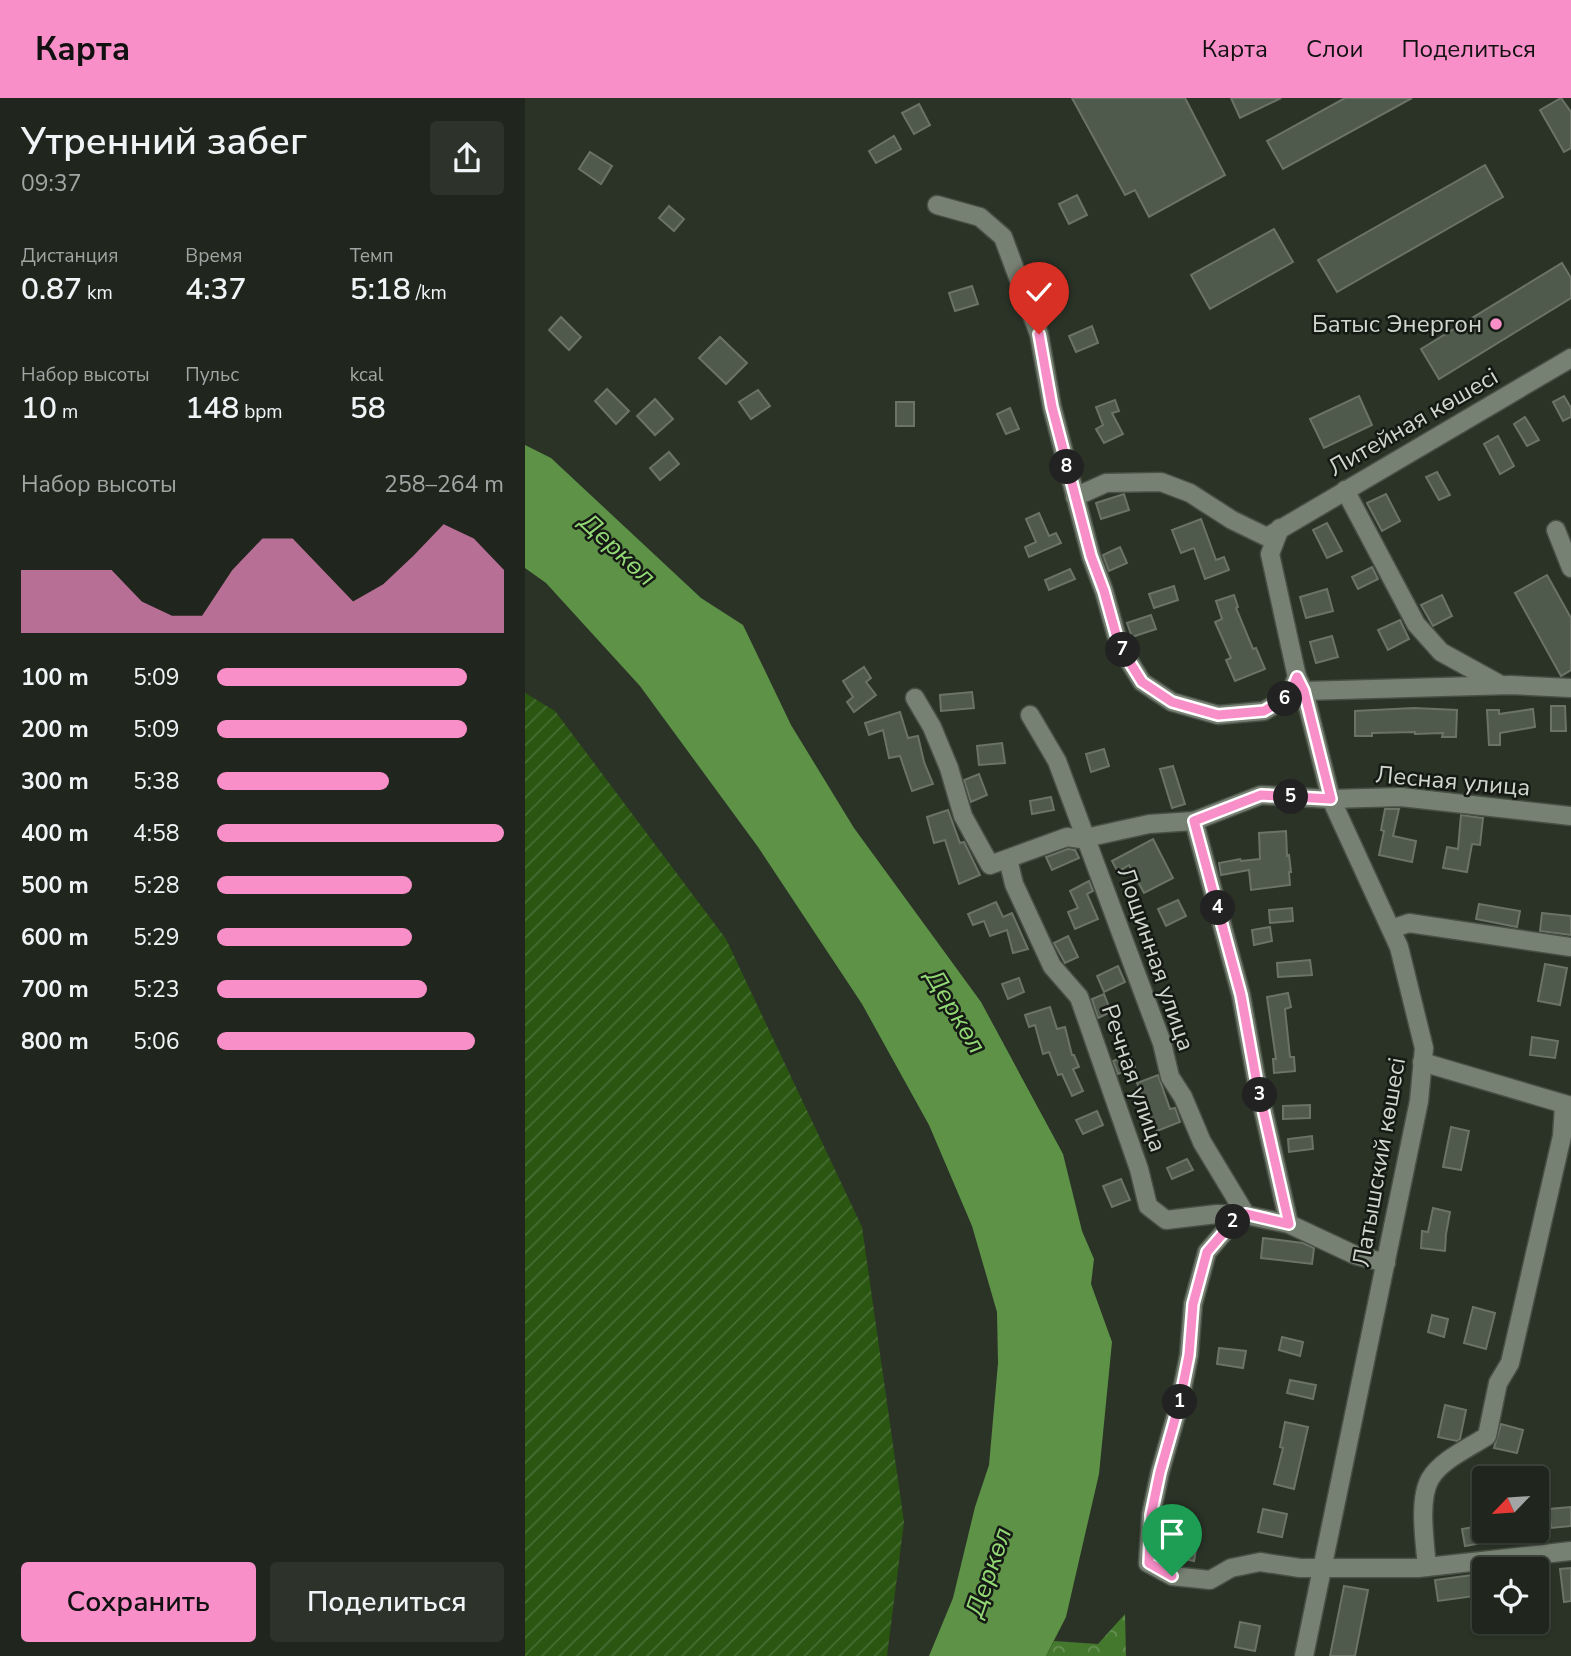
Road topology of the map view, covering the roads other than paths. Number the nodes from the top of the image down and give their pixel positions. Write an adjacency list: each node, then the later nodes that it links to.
1 (937, 205): 4 (street)
2 (1571, 358): 3 (street, Литейная көшесі)
3 (1345, 490): 5 (street, Литейная көшесі); 9 (street)
4 (1075, 497): 5 (street); 8 (street)
5 (1280, 528): 8 (street, Латышский көшесі)
6 (1556, 530): 7 (street)
7 (1571, 568)
8 (1300, 684): 9 (street); 13 (street, Латышский көшесі)
9 (1500, 685): 10 (street)
10 (1571, 688)
11 (915, 698): 17 (street, Лесная улица)
12 (1030, 715): 16 (street, Лощинная улица)
13 (1331, 799): 14 (street, Лесная улица); 15 (street, Лесная улица); 18 (street, Латышский көшесі)
14 (1571, 816)
15 (1194, 821): 16 (street, Лесная улица); 23 (street)
16 (1085, 838): 17 (street, Лесная улица); 22 (street, Лощинная улица)
17 (1008, 859): 22 (street, Речная улица)
18 (1391, 929): 19 (street); 20 (street, Латышский көшесі)
19 (1571, 947)
20 (1422, 1062): 21 (street); 24 (street, Латышский көшесі)
21 (1568, 1106): 26 (street)
22 (1246, 1214): 23 (street); 27 (street)
23 (1289, 1224): 24 (street)
24 (1386, 1263): 27 (street, Латышский көшесі)
25 (1571, 1551): 26 (street)
26 (1427, 1567): 27 (street)
27 (1322, 1568): 28 (street, Латышский көшесі)
28 (1304, 1656)

